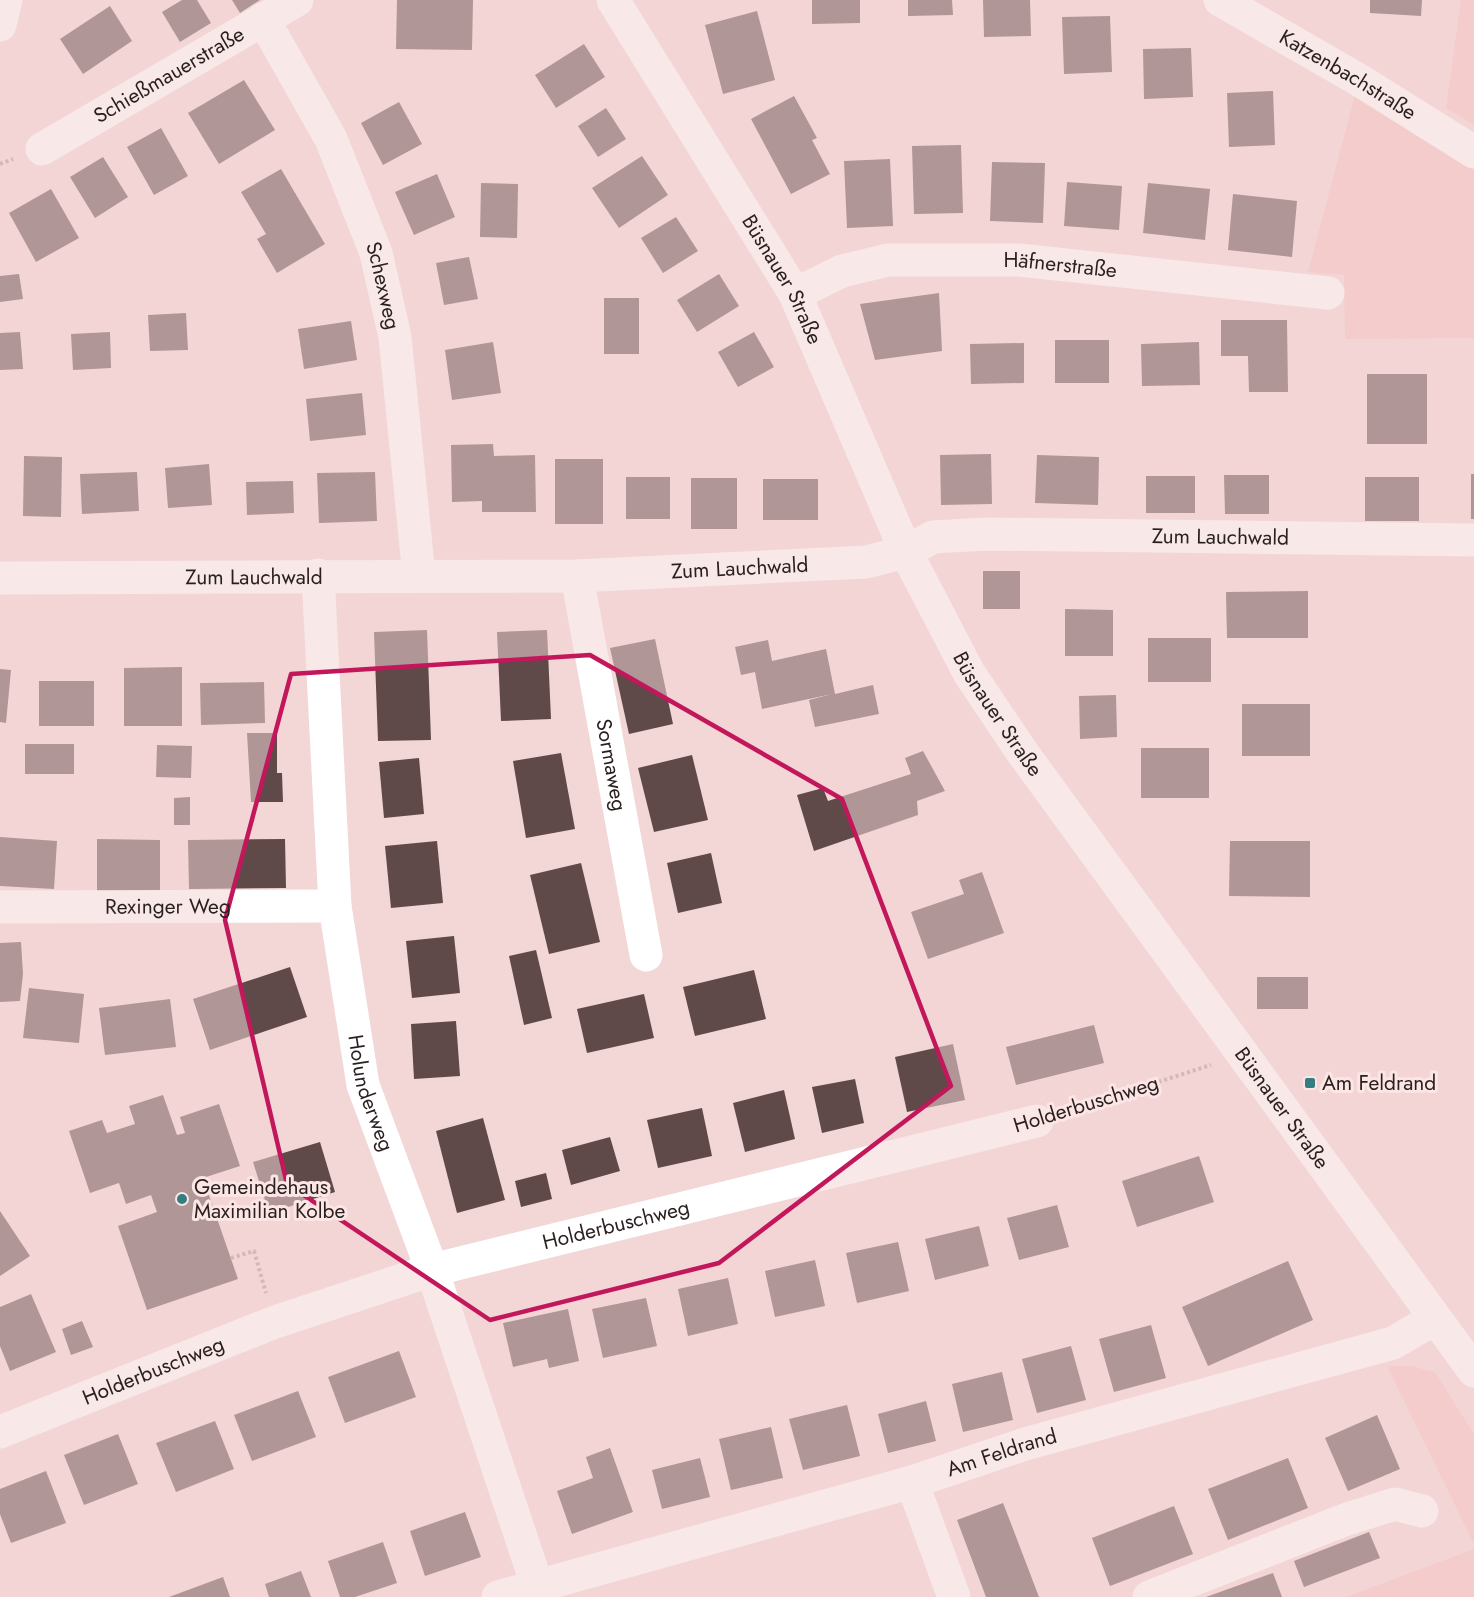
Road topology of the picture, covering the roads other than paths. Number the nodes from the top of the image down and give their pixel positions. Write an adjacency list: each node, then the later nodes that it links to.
1 (6, 0): 6 (street)
2 (297, 0): 5 (street, Schießmauerstraße)
3 (613, 0): 10 (street, Büsnauer Straße)
4 (1220, 0): 8 (street, Katzenbachstraße)
5 (263, 19): 7 (street, Schießmauerstraße); 14 (street, Schexweg)
6 (0, 25)
7 (42, 149)
8 (1474, 152)
9 (1328, 293): 10 (street, Häfnerstraße)
10 (795, 294): 12 (street, Büsnauer Straße)
11 (1474, 540): 12 (street, Zum Lauchwald)
12 (906, 552): 15 (street, Zum Lauchwald); 22 (street, Büsnauer Straße)
13 (318, 575): 14 (street, Zum Lauchwald); 16 (street, Zum Lauchwald); 17 (street, Holunderweg)
14 (419, 576): 15 (street, Zum Lauchwald)
15 (577, 576): 19 (street, Sormaweg)
16 (0, 578)
17 (335, 906): 18 (street, Rexinger Weg); 21 (street, Holunderweg)
18 (0, 907)
19 (646, 955)
20 (1037, 1121): 21 (street, Holderbuschweg)
21 (432, 1270): 24 (street, Holderbuschweg); 27 (street, Holunderweg)
22 (1434, 1319): 23 (street, Büsnauer Straße); 25 (street, Am Feldrand)
23 (1474, 1371)
24 (3, 1426)
25 (912, 1482): 27 (street, Am Feldrand); 29 (street)
26 (1422, 1511): 30 (street)
27 (537, 1585): 28 (street, Am Feldrand)
28 (498, 1597)
29 (954, 1597)
30 (1149, 1597)

